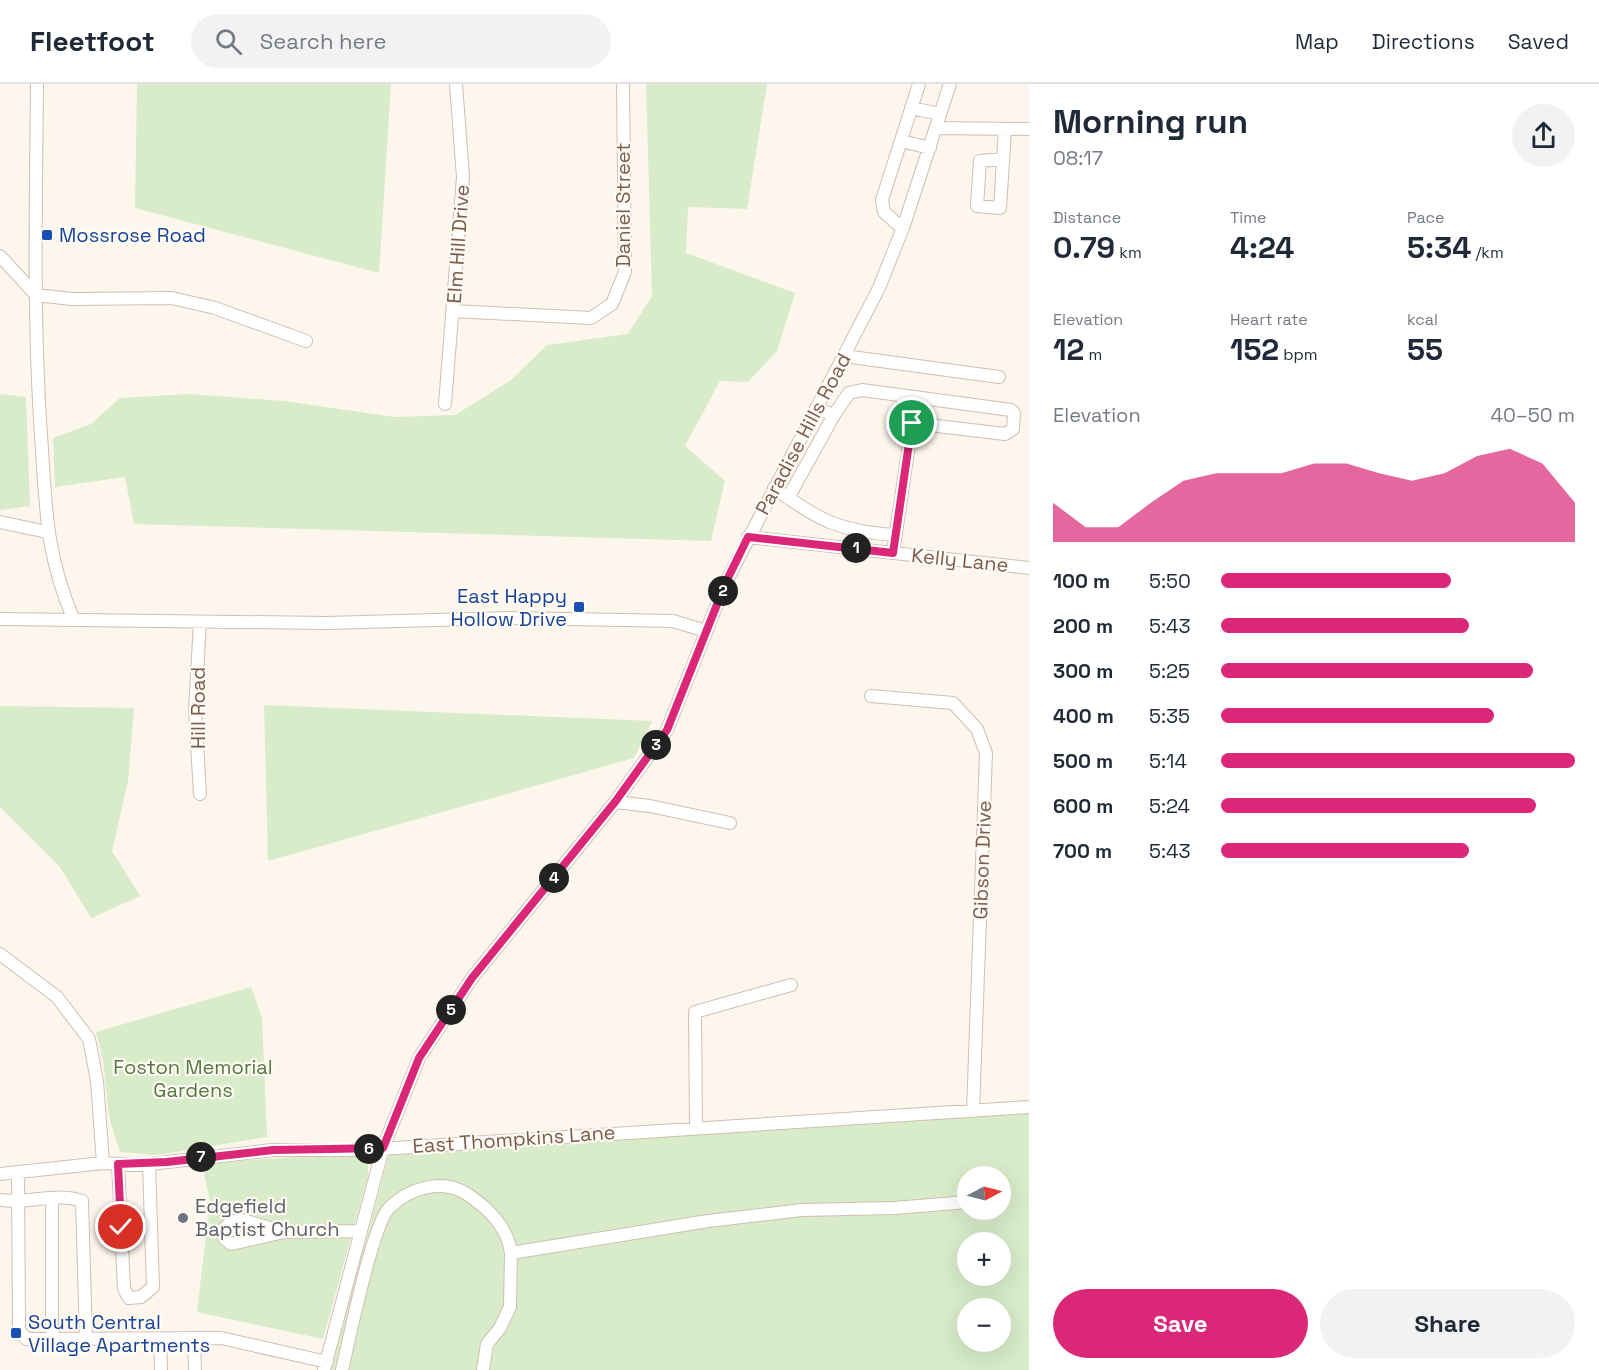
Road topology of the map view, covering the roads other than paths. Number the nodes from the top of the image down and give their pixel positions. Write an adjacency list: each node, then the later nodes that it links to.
1 (37, 84): 16 (street)
2 (456, 84): 17 (street, Elm Hill Drive)
3 (623, 84): 17 (street, Daniel Street)
4 (919, 84): 6 (street)
5 (950, 84): 7 (street, Paradise Hills Road)
6 (911, 108): 7 (street); 11 (street)
7 (940, 114): 8 (street, Paradise Hills Road)
8 (936, 128): 9 (street); 12 (street, Paradise Hills Road)
9 (1005, 129): 10 (street); 13 (street)
10 (1029, 129)
11 (901, 141): 12 (street); 14 (street)
12 (930, 148): 14 (street, Paradise Hills Road)
13 (1003, 159)
14 (903, 229): 19 (street, Paradise Hills Road)
15 (0, 256): 16 (street)
16 (36, 295): 18 (street); 31 (street)
17 (453, 312): 22 (street, Elm Hill Drive)
18 (306, 341)
19 (844, 356): 20 (street); 23 (street, Paradise Hills Road)
20 (999, 377)
21 (916, 397): 24 (street); 25 (street); 25 (street)
22 (445, 404)
23 (816, 408): 24 (street); 26 (street, Paradise Hills Road)
24 (834, 415): 27 (street)
25 (912, 423): 32 (street)
26 (794, 451): 27 (street); 28 (street, Paradise Hills Road)
27 (809, 460): 29 (street)
28 (774, 488): 29 (street); 33 (street, Paradise Hills Road)
29 (788, 498): 32 (street)
30 (0, 522): 31 (street)
31 (47, 531): 36 (street)
32 (895, 535): 34 (street)
33 (748, 537): 34 (street, Kelly Lane); 39 (street, Paradise Hills Road)
34 (893, 553): 35 (street, Kelly Lane)
35 (1029, 568)
36 (73, 618): 37 (street); 38 (street)
37 (0, 619)
38 (200, 622): 39 (street); 41 (street, Hill Road)
39 (706, 631): 42 (street, Paradise Hills Road)
40 (871, 696): 47 (street, Gibson Drive)
41 (200, 794)
42 (615, 802): 43 (street); 49 (street, Paradise Hills Road)
43 (730, 822)
44 (0, 954): 50 (street)
45 (791, 985): 48 (street)
46 (1029, 1107): 47 (street, East Thompkins Lane)
47 (973, 1111): 48 (street, East Thompkins Lane)
48 (696, 1127): 49 (street, East Thompkins Lane)
49 (383, 1148): 52 (street, East Thompkins Lane); 59 (street, Paradise Hills Road)
50 (104, 1163): 51 (street, East Thompkins Lane); 53 (street, East Thompkins Lane)
51 (118, 1164): 52 (street, East Thompkins Lane); 52 (street)
52 (149, 1164)
53 (18, 1172): 54 (street, East Thompkins Lane); 57 (street)
54 (0, 1174)
55 (52, 1199): 57 (street); 64 (street); 65 (street)
56 (0, 1200): 57 (street)
57 (19, 1202): 64 (street)
58 (957, 1203): 61 (street)
59 (361, 1231): 60 (street); 66 (street, Paradise Hills Road)
60 (284, 1232)
61 (511, 1253): 69 (street); 70 (street)
62 (160, 1338): 63 (street); 65 (street); 67 (street)
63 (194, 1338): 66 (street); 68 (street)
64 (52, 1339): 65 (street)
65 (86, 1339)
66 (326, 1366)
67 (161, 1370)
68 (195, 1370)
69 (342, 1370)
70 (483, 1370)

